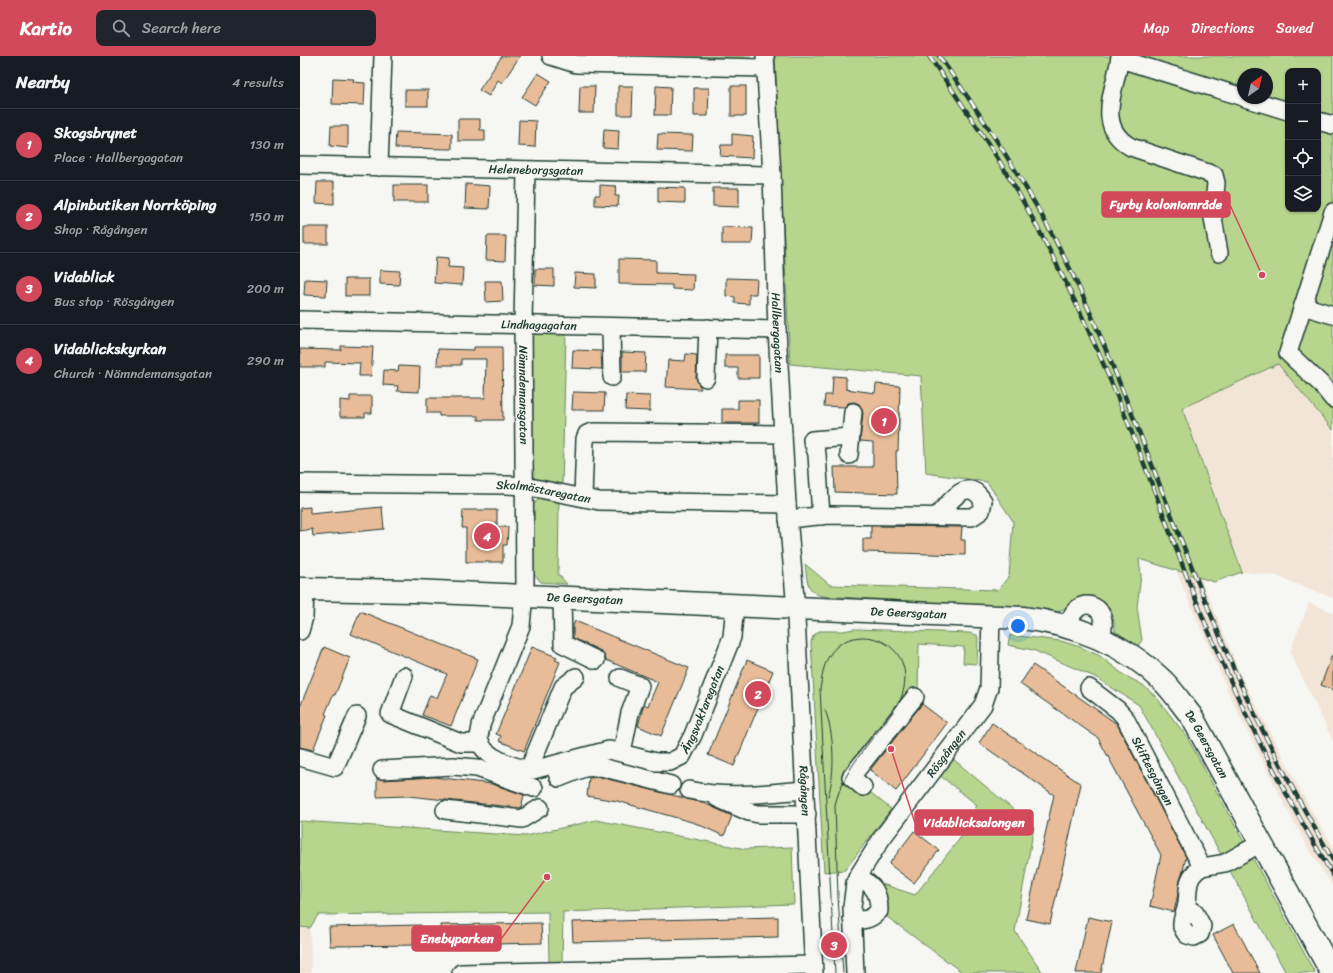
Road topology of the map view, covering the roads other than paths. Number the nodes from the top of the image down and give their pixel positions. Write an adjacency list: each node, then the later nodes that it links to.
1 (383, 56): 11 (street)
2 (551, 56): 4 (street)
3 (1120, 57): 5 (street); 15 (street)
4 (765, 62): 13 (street, Hallbergagatan)
5 (1237, 96)
6 (1264, 104): 7 (street)
7 (1285, 110)
8 (1321, 122): 9 (street)
9 (1333, 125)
10 (300, 165): 11 (street, Heleneborgsgatan)
11 (379, 167): 12 (street, Heleneborgsgatan)
12 (526, 170): 13 (street, Heleneborgsgatan); 19 (street, Nämndemansgatan)
13 (772, 175): 22 (street, Hallbergagatan)
14 (1332, 218): 16 (street)
15 (1219, 253)
16 (1303, 306): 17 (street); 25 (street)
17 (1333, 315)
18 (300, 320): 19 (street, Lindhagagatan)
19 (523, 325): 20 (street, Lindhagagatan); 31 (street, Nämndemansgatan)
20 (611, 326): 21 (street, Lindhagagatan); 23 (street)
21 (708, 328): 22 (street, Lindhagagatan); 24 (street)
22 (777, 330): 27 (street, Hallbergagatan)
23 (612, 377)
24 (706, 378)
25 (1333, 399)
26 (853, 412): 28 (street)
27 (783, 434): 32 (street); 33 (street, Hallbergagatan)
28 (850, 437): 29 (street); 34 (street)
29 (849, 455)
30 (300, 484): 31 (street, Skolmästaregatan)
31 (525, 486): 32 (street, Skolmästaregatan); 37 (street, Nämndemansgatan)
32 (583, 498): 33 (street, Skolmästaregatan)
33 (788, 512): 34 (street, Skolmästaregatan); 40 (street, Hallbergagatan)
34 (821, 516): 35 (street, Skolmästaregatan)
35 (937, 516)
36 (303, 589): 37 (main road, De Geersgatan); 42 (street)
37 (524, 595): 38 (main road, De Geersgatan); 50 (street)
38 (562, 597): 39 (main road, De Geersgatan); 43 (street)
39 (735, 605): 40 (main road, De Geersgatan); 51 (street, Ängsvaktaregatan)
40 (795, 608): 41 (main road, De Geersgatan); 60 (street, Rågången)
41 (991, 617): 64 (main road, De Geersgatan); 66 (street, Rösgången)
42 (300, 631)
43 (596, 660)
44 (404, 676): 50 (street)
45 (576, 677): 54 (street)
46 (620, 678): 51 (street)
47 (1089, 688): 65 (street, Skiftesgången)
48 (915, 697): 57 (street)
49 (358, 716): 52 (street)
50 (481, 743): 54 (street, Ängsvaktaregatan)
51 (622, 752): 53 (street, Ängsvaktaregatan)
52 (300, 757)
53 (600, 759): 54 (street, Ängsvaktaregatan); 56 (street)
54 (531, 769): 58 (street)
55 (382, 770): 58 (street)
56 (671, 785)
57 (863, 787)
58 (534, 788): 62 (street)
59 (689, 790): 61 (street)
60 (805, 790): 61 (street); 63 (street, Rågången)
61 (711, 795): 63 (street)
62 (445, 810)
63 (806, 814): 69 (street, Rågången)
64 (1261, 843): 65 (street); 72 (main road, De Geersgatan)
65 (1202, 867): 67 (street)
66 (858, 876): 68 (street, Rösgången); 68 (street)
67 (1186, 907)
68 (852, 919): 71 (street, Rösgången)
69 (814, 969): 70 (street)
70 (461, 973)
71 (855, 973)
72 (1332, 973)

